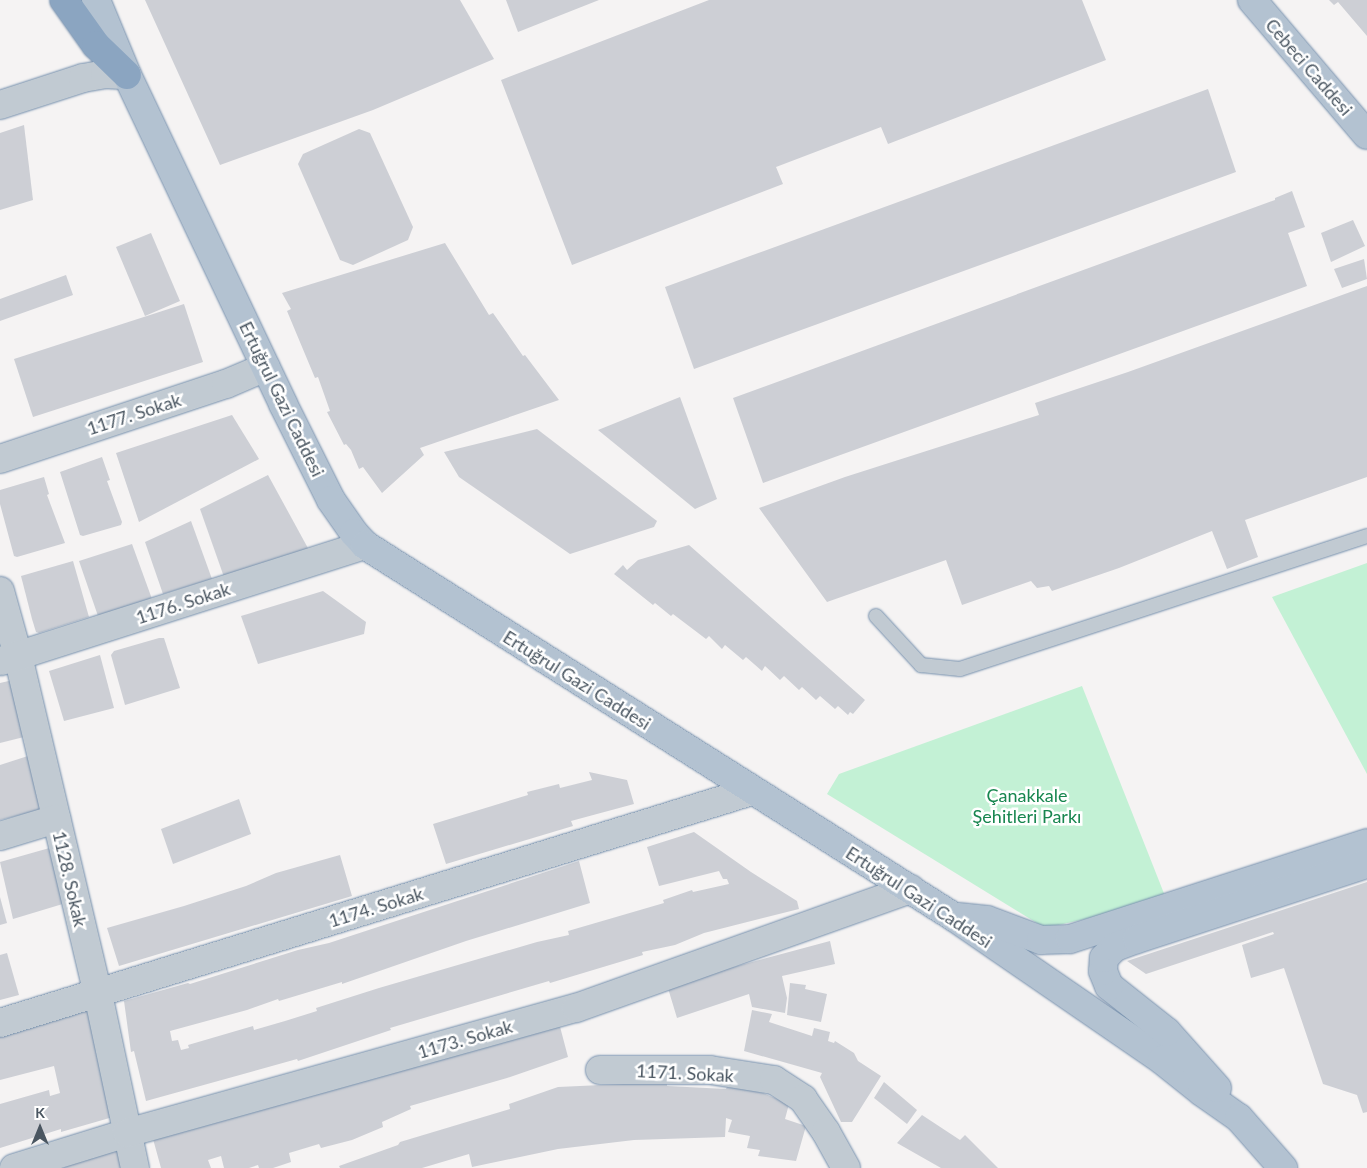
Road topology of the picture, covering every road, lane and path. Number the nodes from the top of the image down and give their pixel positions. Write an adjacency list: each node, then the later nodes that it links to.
1 (64, 0): 4 (highway)
2 (96, 0): 4 (main road, Ertuğrul Gazi Caddesi)
3 (1252, 0): 6 (main road, Cebeci Caddesi)
4 (127, 75): 5 (street); 7 (main road, Ertuğrul Gazi Caddesi)
5 (0, 105)
6 (1367, 135)
7 (266, 367): 8 (street, 1177. Sokak); 10 (main road, Ertuğrul Gazi Caddesi)
8 (0, 458)
9 (1367, 536): 12 (lane)
10 (366, 545): 13 (street, 1176. Sokak); 14 (main road, Ertuğrul Gazi Caddesi)
11 (0, 591): 13 (street, 1128. Sokak)
12 (876, 616)
13 (9, 659): 15 (street, 1128. Sokak)
14 (752, 790): 19 (main road, Ertuğrul Gazi Caddesi); 21 (street, 1174. Sokak)
15 (56, 819): 16 (street); 21 (street, 1128. Sokak)
16 (0, 836)
17 (1367, 843): 20 (main road)
18 (1367, 864): 24 (main road)
19 (910, 889): 20 (main road, Ertuğrul Gazi Caddesi); 25 (street, 1173. Sokak)
20 (954, 917): 24 (main road, Ertuğrul Gazi Caddesi)
21 (98, 994): 22 (street, 1174. Sokak); 25 (street, 1128. Sokak)
22 (0, 1023)
23 (600, 1070): 28 (street, 1171. Sokak)
24 (1239, 1118): 29 (main road, Ertuğrul Gazi Caddesi)
25 (127, 1133): 26 (street, 1173. Sokak); 27 (street, 1128. Sokak)
26 (14, 1168)
27 (135, 1168)
28 (846, 1168)
29 (1283, 1168)

